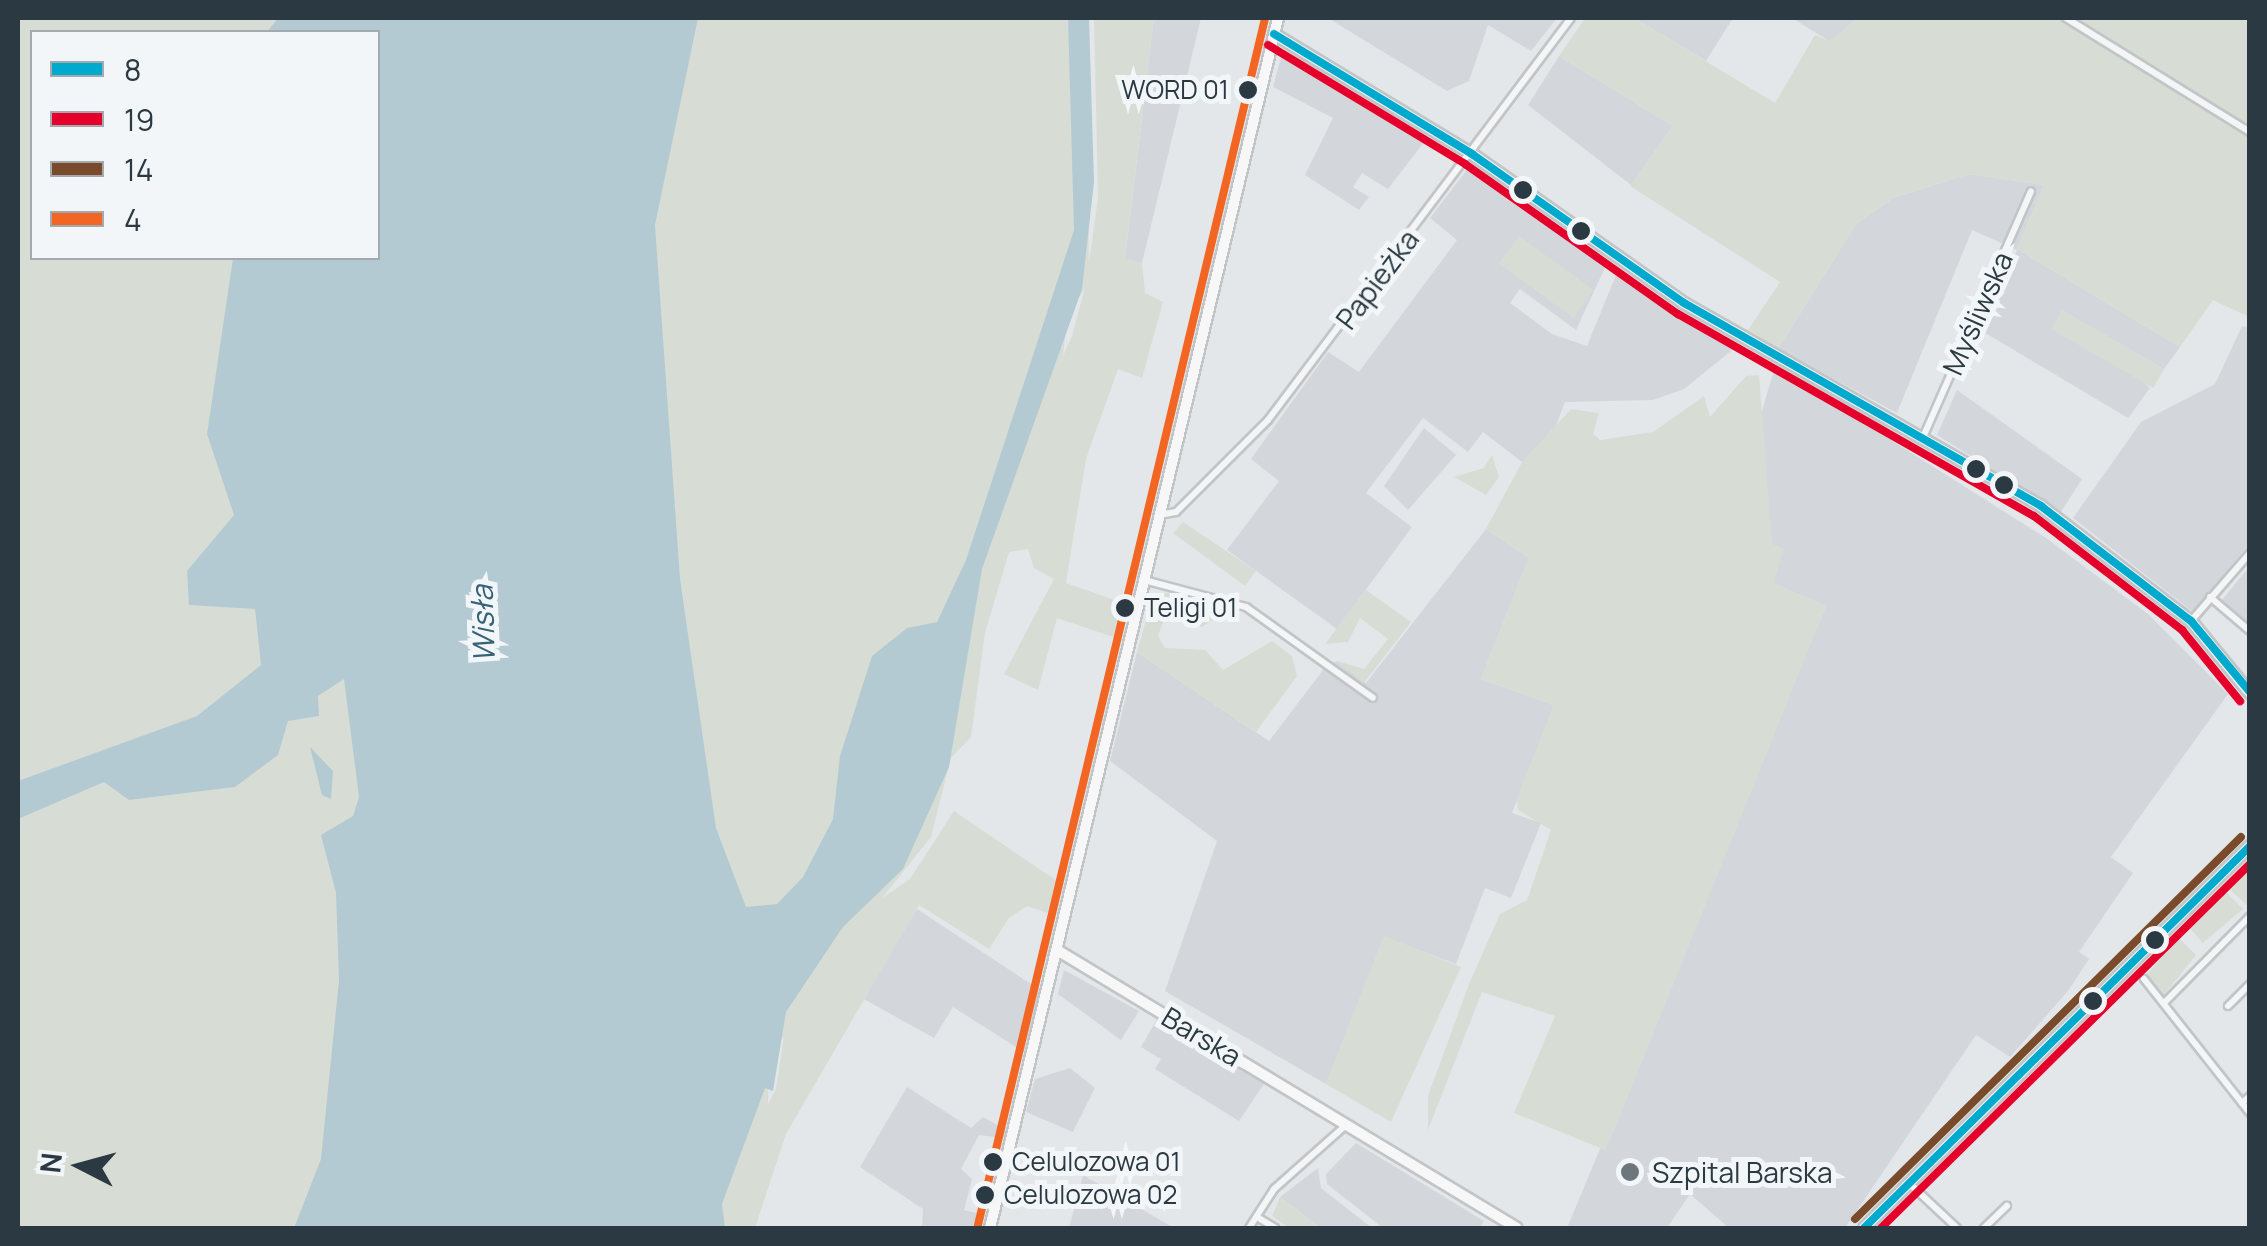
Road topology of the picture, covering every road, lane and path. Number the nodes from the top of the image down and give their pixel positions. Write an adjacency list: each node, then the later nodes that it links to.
1 (1278, 18): 4 (street)
2 (1571, 18): 6 (street, Papieżka)
3 (2066, 18): 5 (street)
4 (1274, 34): 6 (street); 9 (street)
5 (2250, 132)
6 (1472, 154): 8 (street); 9 (street, Papieżka)
7 (2031, 190): 8 (street, Myśliwska)
8 (1924, 436): 13 (street)
9 (1159, 515): 11 (street)
10 (2250, 552): 12 (street)
11 (1144, 580): 16 (street); 19 (street)
12 (2210, 597): 13 (street); 14 (street)
13 (2191, 621): 15 (street)
14 (2250, 630)
15 (2250, 694)
16 (1373, 698)
17 (2250, 846): 28 (street)
18 (2250, 916): 22 (street)
19 (1057, 950): 27 (street, Barska); 31 (street)
20 (2144, 979): 22 (street)
21 (2250, 984): 23 (street)
22 (2165, 1002): 25 (street)
23 (2228, 1006)
24 (2250, 1096): 25 (street)
25 (2242, 1103): 26 (street)
26 (2250, 1113)
27 (1347, 1125): 30 (street); 34 (street, Barska)
28 (1909, 1184): 35 (street); 36 (street)
29 (2007, 1206): 37 (street)
30 (1257, 1217): 32 (street); 33 (street)
31 (990, 1228)
32 (1249, 1228)
33 (1275, 1228)
34 (1517, 1228)
35 (1864, 1228)
36 (1957, 1228)
37 (1984, 1228)

